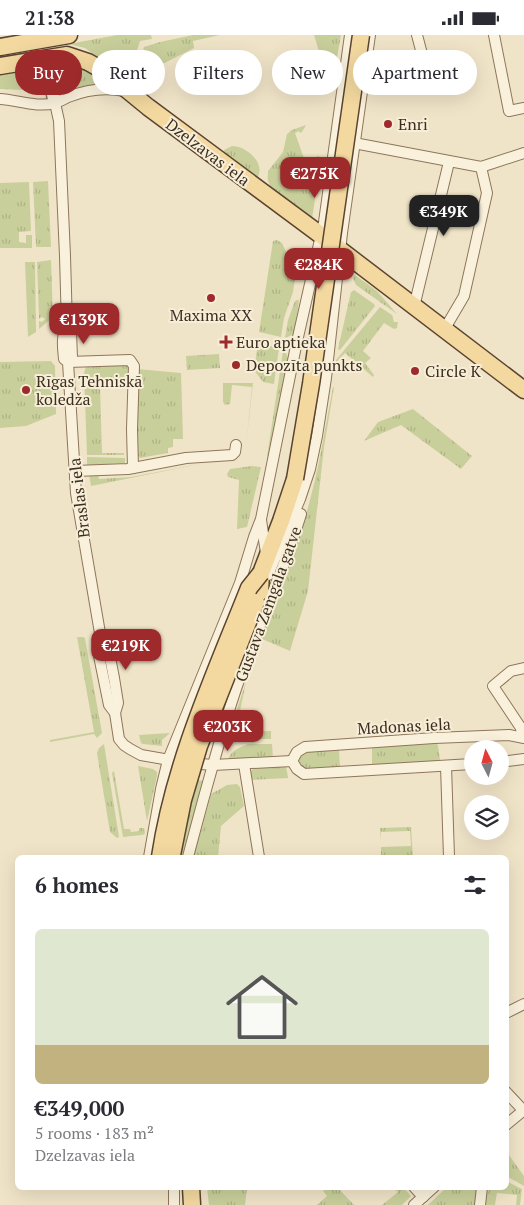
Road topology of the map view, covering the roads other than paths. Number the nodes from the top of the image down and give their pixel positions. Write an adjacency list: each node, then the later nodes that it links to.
1 (20, 35): 8 (street)
2 (68, 35): 8 (main road)
3 (350, 35): 22 (street, Gustava Zemgala gatve)
4 (361, 35): 35 (main road, Gustava Zemgala gatve, bridge)
5 (370, 35): 18 (street, Gustava Zemgala gatve)
6 (417, 35): 9 (street)
7 (494, 35): 17 (street)
8 (0, 47)
9 (421, 50)
10 (15, 63): 11 (main road, Dzelzavas iela)
11 (0, 66)
12 (92, 90): 16 (street)
13 (53, 95): 16 (street)
14 (134, 95): 22 (main road, Dzelzavas iela)
15 (0, 99): 16 (street)
16 (55, 103): 28 (street, Braslas iela)
17 (524, 108)
18 (354, 143): 20 (street); 23 (street, Gustava Zemgala gatve)
19 (524, 153): 21 (street)
20 (448, 162): 21 (street); 24 (street)
21 (481, 167): 27 (street)
22 (322, 236): 23 (main road, Dzelzavas iela); 25 (street, Gustava Zemgala gatve)
23 (340, 250): 24 (main road, Dzelzavas iela); 26 (street, Gustava Zemgala gatve)
24 (414, 307): 27 (main road, Dzelzavas iela)
25 (305, 310): 26 (street); 34 (street, Gustava Zemgala gatve)
26 (333, 310): 32 (street, Gustava Zemgala gatve)
27 (444, 329): 29 (main road, Dzelzavas iela)
28 (68, 362): 31 (street); 33 (street, Braslas iela)
29 (524, 390)
30 (236, 445): 31 (street)
31 (133, 468): 33 (street)
32 (310, 469): 36 (street, Gustava Zemgala gatve); 44 (street, Gustava Zemgala gatve)
33 (75, 471): 40 (street, Braslas iela)
34 (261, 519): 35 (street, Gustava Zemgala gatve); 40 (street, Gustava Zemgala gatve)
35 (264, 565): 36 (main road, Gustava Zemgala gatve); 48 (main road, Gustava Zemgala gatve, bridge)
36 (260, 592): 49 (main road, Gustava Zemgala gatve, bridge)
37 (524, 668): 38 (street)
38 (523, 738): 41 (street, Madonas iela)
39 (524, 759): 42 (street)
40 (168, 760): 44 (street, Braslas iela); 47 (street)
41 (292, 761): 43 (street); 46 (street)
42 (509, 761)
43 (244, 764): 44 (street); 51 (street)
44 (212, 765): 50 (street)
45 (464, 765): 46 (street)
46 (446, 766): 52 (street)
47 (149, 855)
48 (160, 855)
49 (171, 855)
50 (189, 855)
51 (259, 855)
52 (449, 855)
53 (524, 1004): 54 (street)
54 (509, 1012)
55 (509, 1095): 56 (street)
56 (524, 1111): 57 (street)
57 (509, 1123)
58 (174, 1190): 66 (street)
59 (180, 1190): 67 (main road)
60 (191, 1190): 68 (main road)
61 (198, 1190): 69 (street)
62 (417, 1190): 65 (street)
63 (431, 1190): 65 (street)
64 (482, 1190): 71 (street)
65 (423, 1197): 70 (street)
66 (174, 1205)
67 (181, 1205)
68 (192, 1205)
69 (200, 1205)
70 (414, 1205)
71 (480, 1205)

